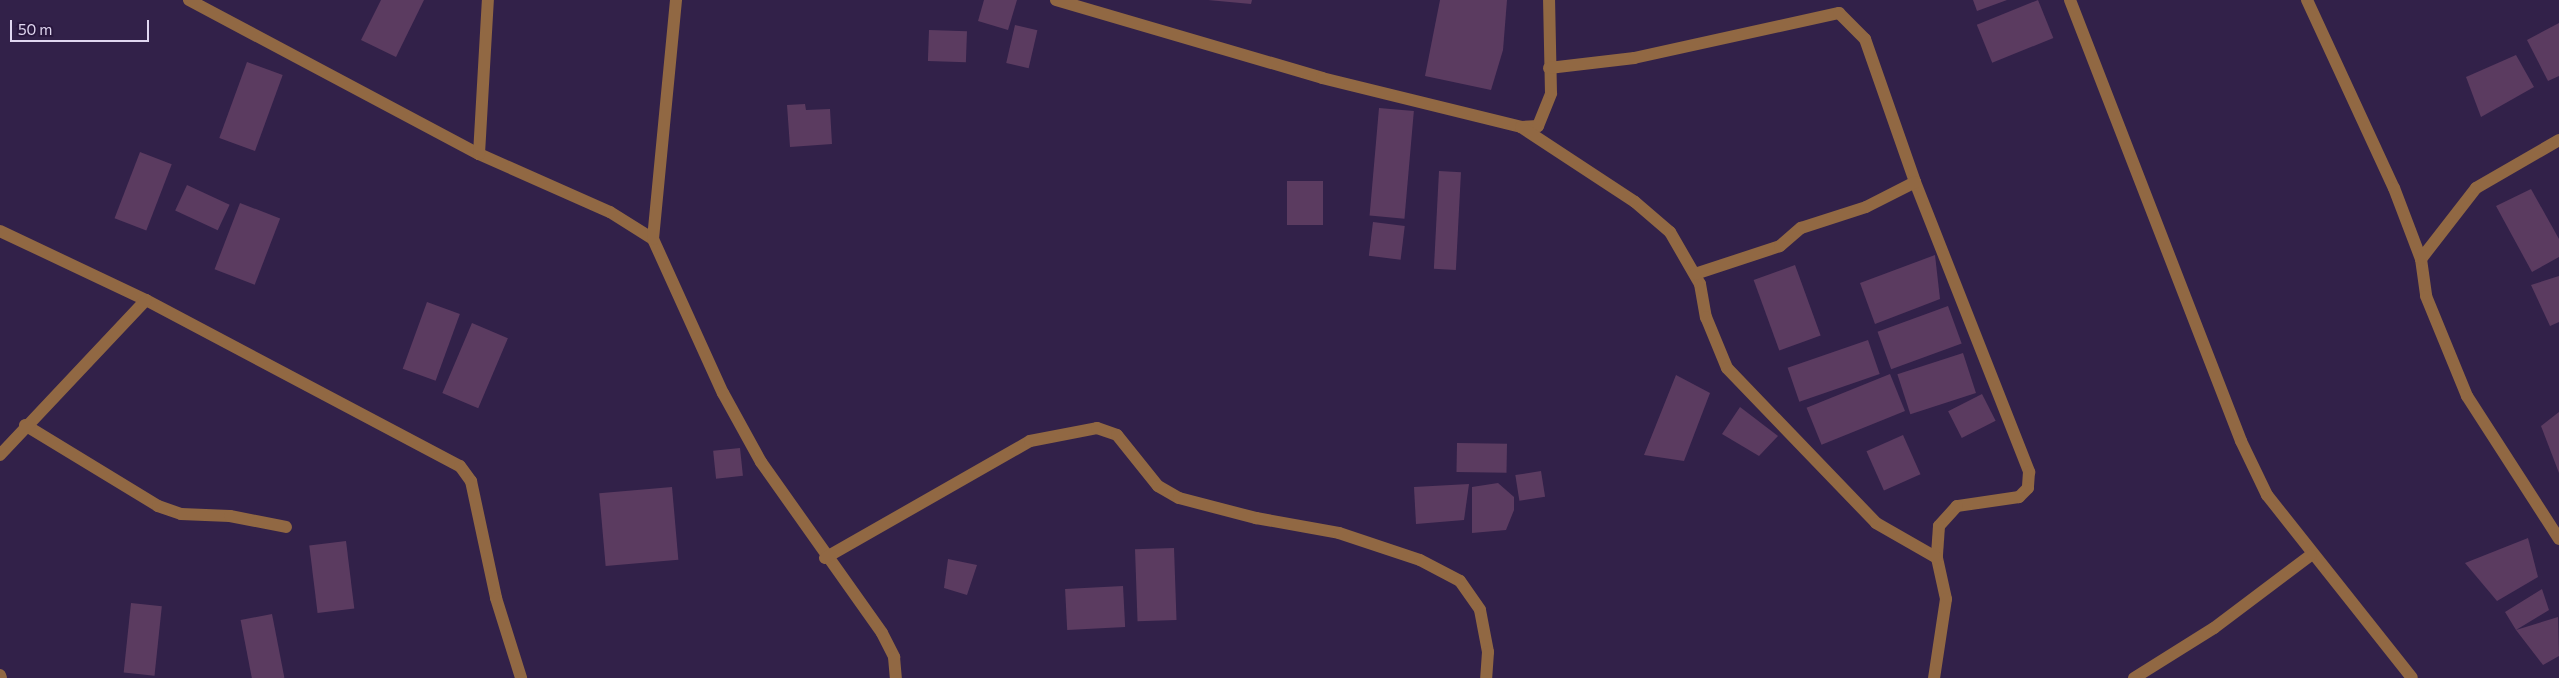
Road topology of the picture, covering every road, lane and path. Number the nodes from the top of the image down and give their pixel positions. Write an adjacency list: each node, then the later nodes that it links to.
1 (189, 0): 11 (street)
2 (488, 0): 11 (street)
3 (676, 0): 14 (street)
4 (1056, 0): 9 (street)
5 (1549, 0): 8 (street)
6 (2070, 0): 22 (street)
7 (2307, 0): 15 (street)
8 (1549, 68): 9 (street); 12 (street)
9 (1521, 127): 16 (street)
10 (2559, 140): 15 (street)
11 (479, 154): 14 (street)
12 (1915, 182): 16 (street); 24 (street)
13 (0, 231): 17 (street)
14 (653, 239): 23 (street)
15 (2421, 259): 21 (street)
16 (1695, 274): 24 (street)
17 (146, 300): 18 (street); 25 (street)
18 (25, 425): 19 (street); 20 (street)
19 (0, 455)
20 (286, 527)
21 (2559, 539)
22 (2311, 556): 29 (street); 30 (street)
23 (825, 558): 26 (street); 27 (street)
24 (1937, 558): 28 (street)
25 (521, 678)
26 (899, 678)
27 (1486, 678)
28 (1934, 678)
29 (2134, 678)
30 (2412, 678)

